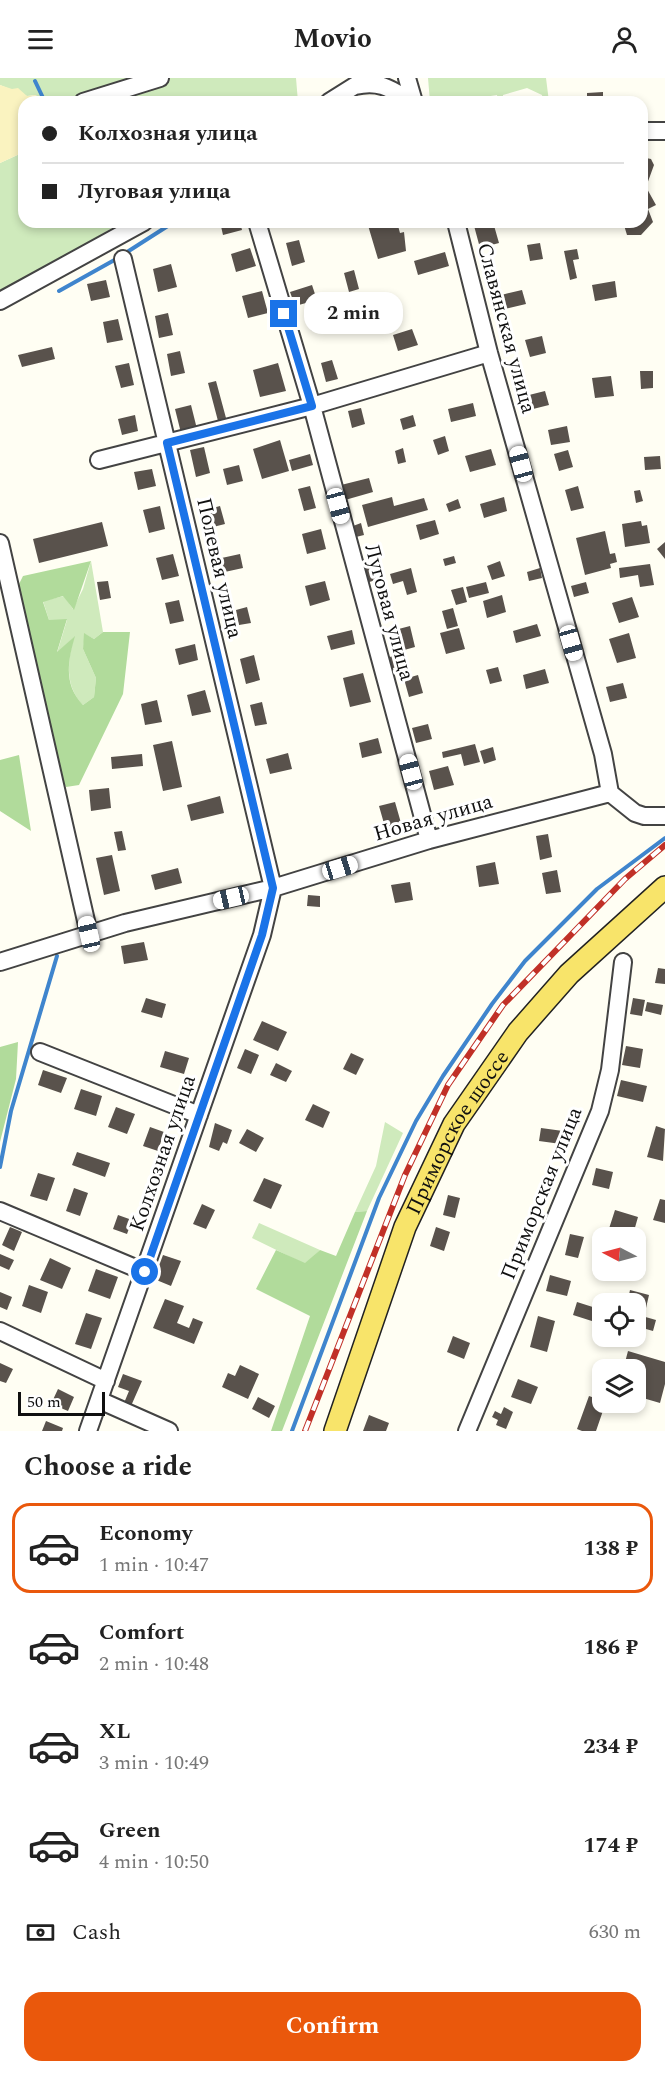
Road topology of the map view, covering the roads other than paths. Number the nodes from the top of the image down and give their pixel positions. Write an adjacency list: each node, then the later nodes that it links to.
1 (160, 78): 4 (street)
2 (407, 78): 7 (street)
3 (361, 82): 5 (street); 6 (street)
4 (102, 96)
5 (339, 96)
6 (403, 96)
7 (412, 96)
8 (648, 131): 9 (street)
9 (665, 131)
10 (133, 228): 14 (street)
11 (259, 228): 16 (street, Луговая улица)
12 (458, 228): 15 (street, Славянская улица)
13 (123, 259): 17 (street, Полевая улица)
14 (0, 300)
15 (489, 353): 16 (street); 20 (street, Славянская улица)
16 (312, 406): 17 (street); 22 (street, Луговая улица)
17 (167, 443): 18 (street); 24 (street, Полевая улица)
18 (99, 460)
19 (0, 543): 25 (street)
20 (609, 793): 21 (street); 22 (street, Новая улица)
21 (665, 816)
22 (429, 840): 24 (street, Новая улица)
23 (665, 887): 37 (main road, Приморское шоссе)
24 (273, 888): 25 (street, Новая улица); 29 (street, Колхозная улица)
25 (89, 934): 26 (street, Новая улица)
26 (0, 962)
27 (623, 962): 38 (street, Приморская улица)
28 (40, 1052): 29 (street)
29 (199, 1114): 31 (street, Колхозная улица)
30 (0, 1211): 31 (street)
31 (145, 1272): 33 (street, Колхозная улица)
32 (0, 1330): 33 (street)
33 (106, 1381): 34 (street, Колхозная улица)
34 (99, 1400): 35 (street, Колхозная улица); 36 (street)
35 (88, 1431)
36 (169, 1431)
37 (335, 1431)
38 (467, 1431)

